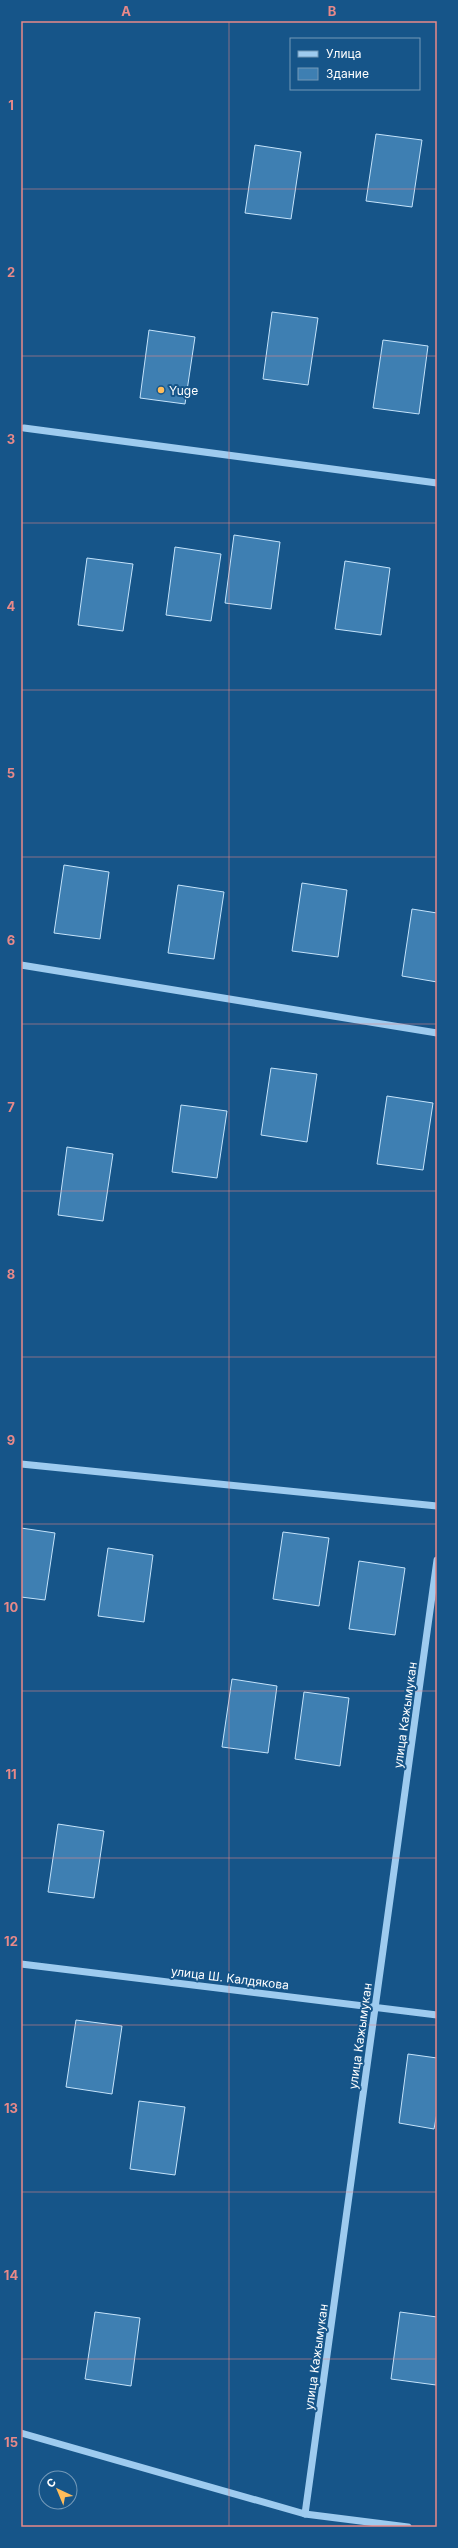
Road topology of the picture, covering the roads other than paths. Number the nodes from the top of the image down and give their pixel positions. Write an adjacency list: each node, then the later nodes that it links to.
1 (24, 428): 2 (street)
2 (437, 483)
3 (21, 965): 4 (street)
4 (437, 1033)
5 (21, 1464): 6 (street)
6 (437, 1506)
7 (437, 1560): 9 (street, улица Кажымукан)
8 (21, 1964): 9 (street, улица Ш. Калдякова)
9 (376, 2006): 10 (street, улица Ш. Калдякова); 12 (street, улица Кажымукан)
10 (437, 2015)
11 (21, 2433): 12 (street)
12 (305, 2514): 13 (street)
13 (408, 2527)

